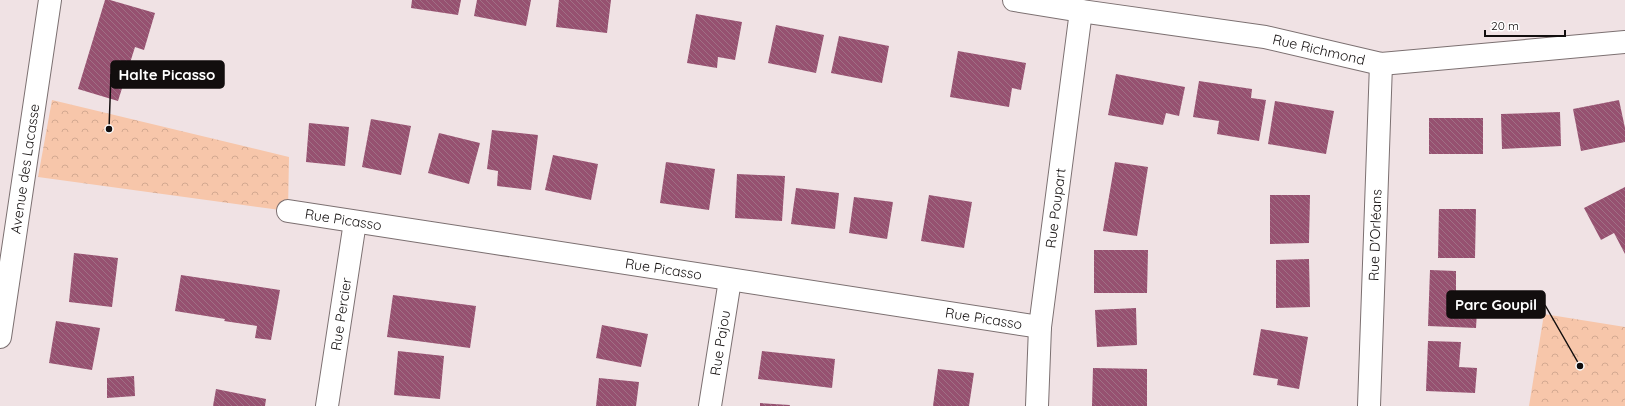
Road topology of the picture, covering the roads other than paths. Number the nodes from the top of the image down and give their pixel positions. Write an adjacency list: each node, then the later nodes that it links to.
1 (50, 0): 10 (street, Avenue des Lacasse)
2 (1014, 0): 3 (street, Rue Richmond)
3 (1081, 11): 5 (street, Rue Richmond); 9 (street, Rue Poupart)
4 (1625, 42): 5 (street, Rue Richmond)
5 (1381, 64): 14 (street, Rue D'Orléans)
6 (288, 211): 7 (street, Rue Picasso)
7 (355, 222): 8 (street, Rue Picasso); 11 (street, Rue Percier)
8 (730, 280): 9 (street, Rue Picasso); 12 (street, Rue Pajou)
9 (1040, 327): 13 (street, Rue Poupart)
10 (0, 337)
11 (327, 406)
12 (710, 406)
13 (1037, 406)
14 (1370, 406)

